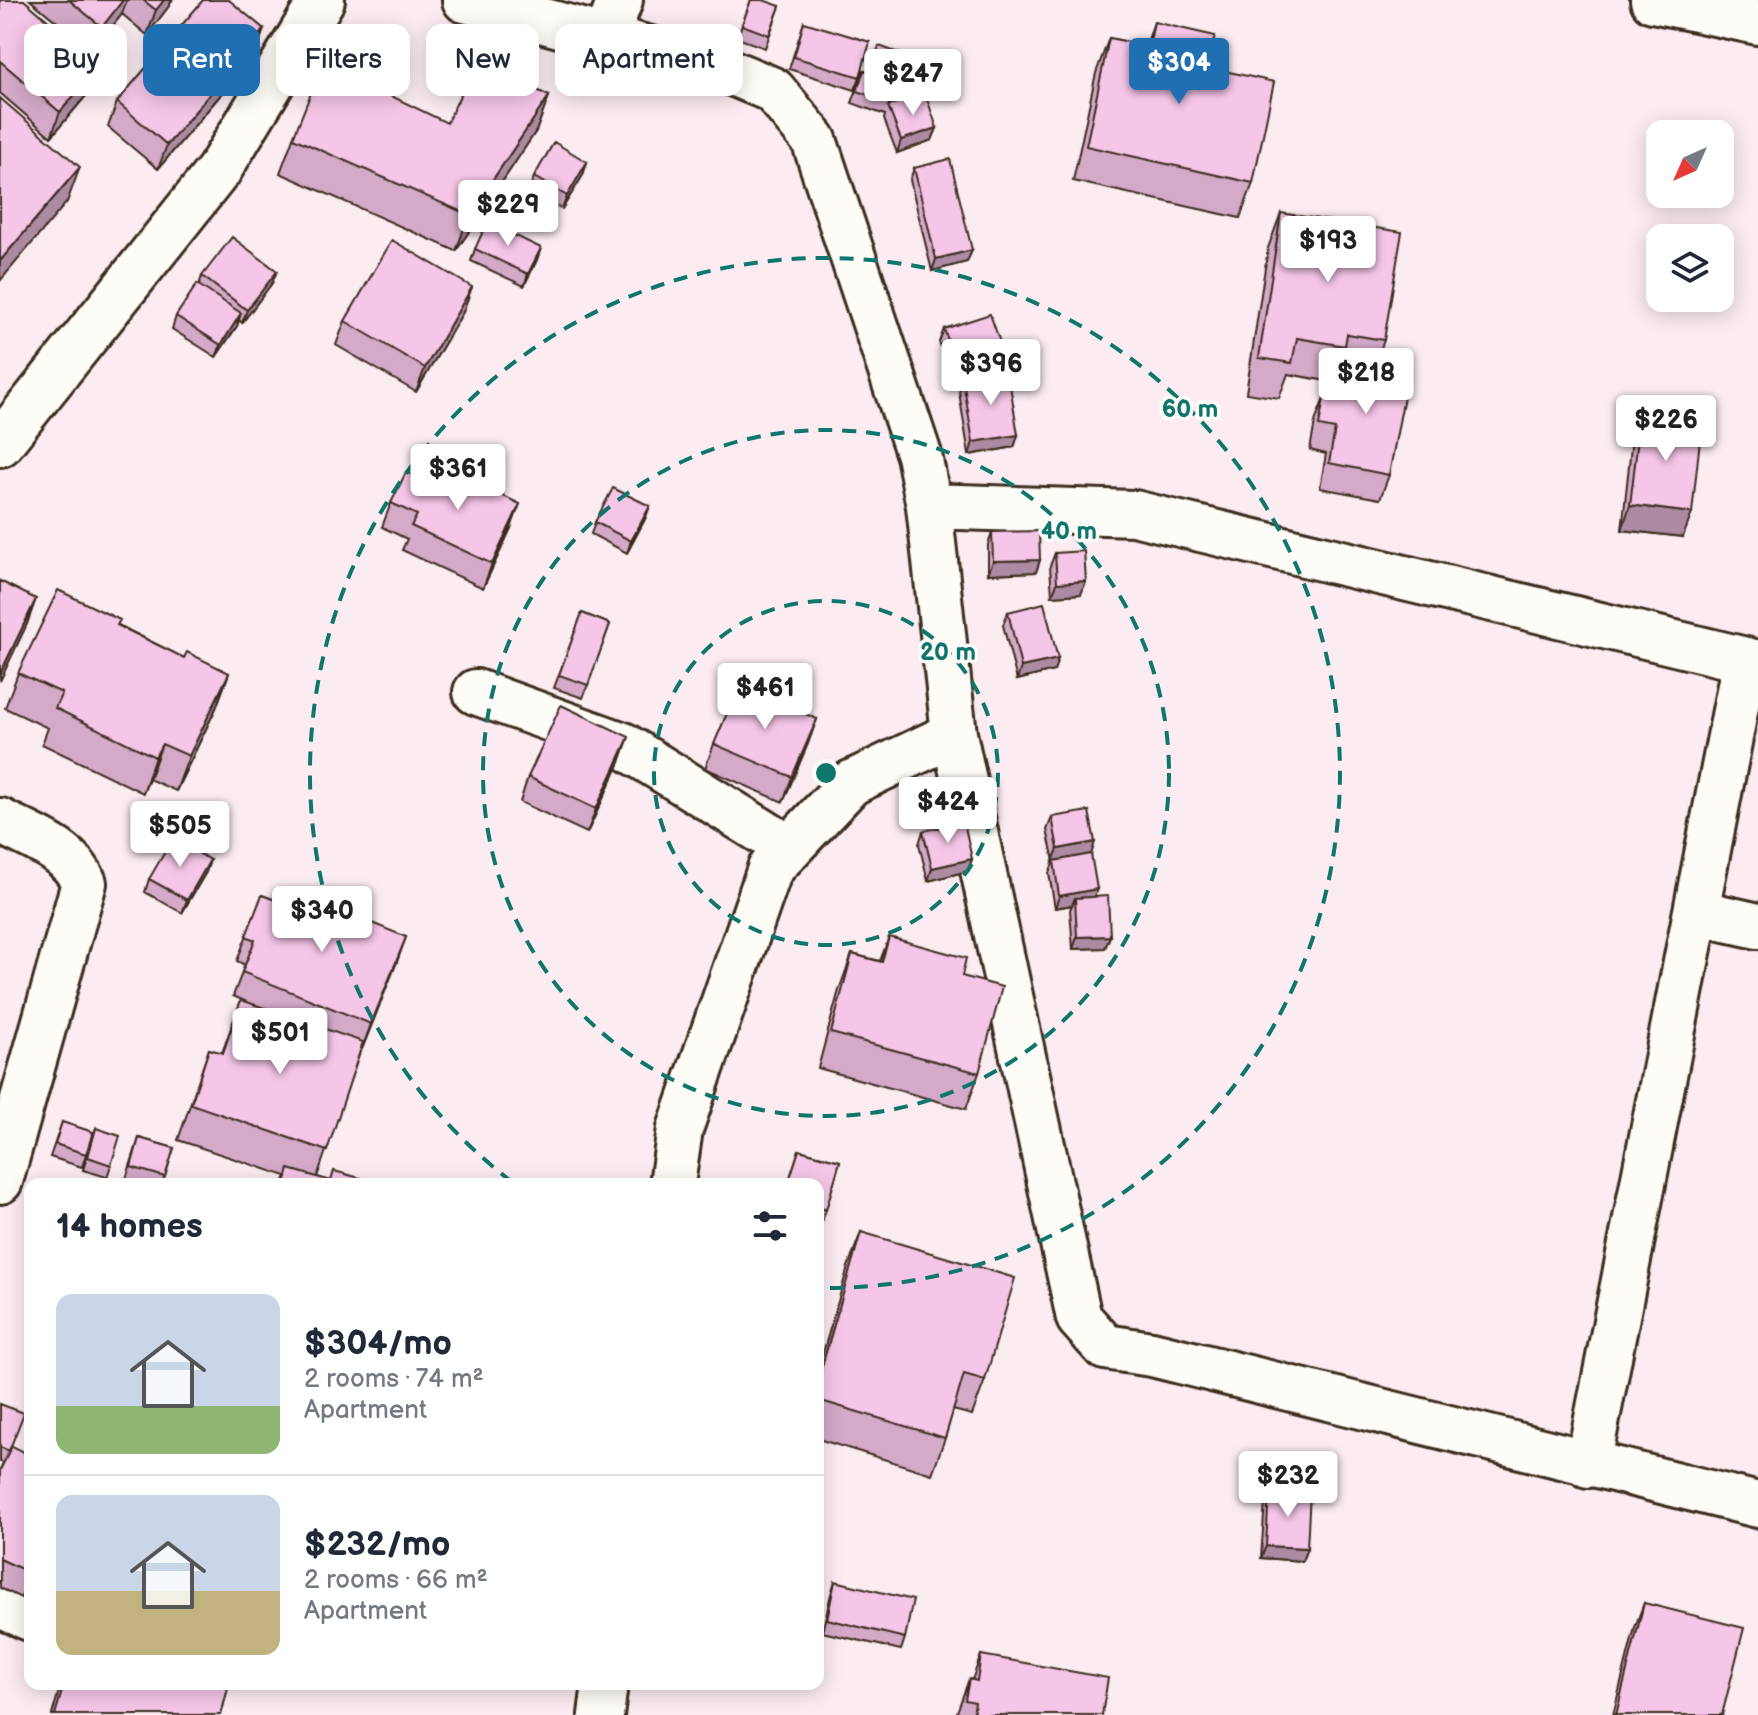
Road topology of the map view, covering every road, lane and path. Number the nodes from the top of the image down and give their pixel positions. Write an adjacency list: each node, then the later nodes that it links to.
1 (322, 0): 6 (street)
2 (465, 0): 4 (street)
3 (1653, 0): 5 (street)
4 (613, 19): 7 (street)
5 (1758, 22)
6 (0, 444)
7 (929, 506): 8 (street); 10 (street)
8 (1752, 662): 13 (street)
9 (476, 692): 12 (street)
10 (954, 734): 12 (street); 17 (street)
11 (0, 821): 16 (street)
12 (789, 848): 15 (street)
13 (1696, 912): 14 (street); 17 (street)
14 (1758, 926)
15 (673, 1178)
16 (0, 1181)
17 (1588, 1465): 18 (street)
18 (1758, 1505)
19 (0, 1605): 20 (street)
20 (24, 1615)
21 (604, 1690): 22 (street)
22 (601, 1715)

